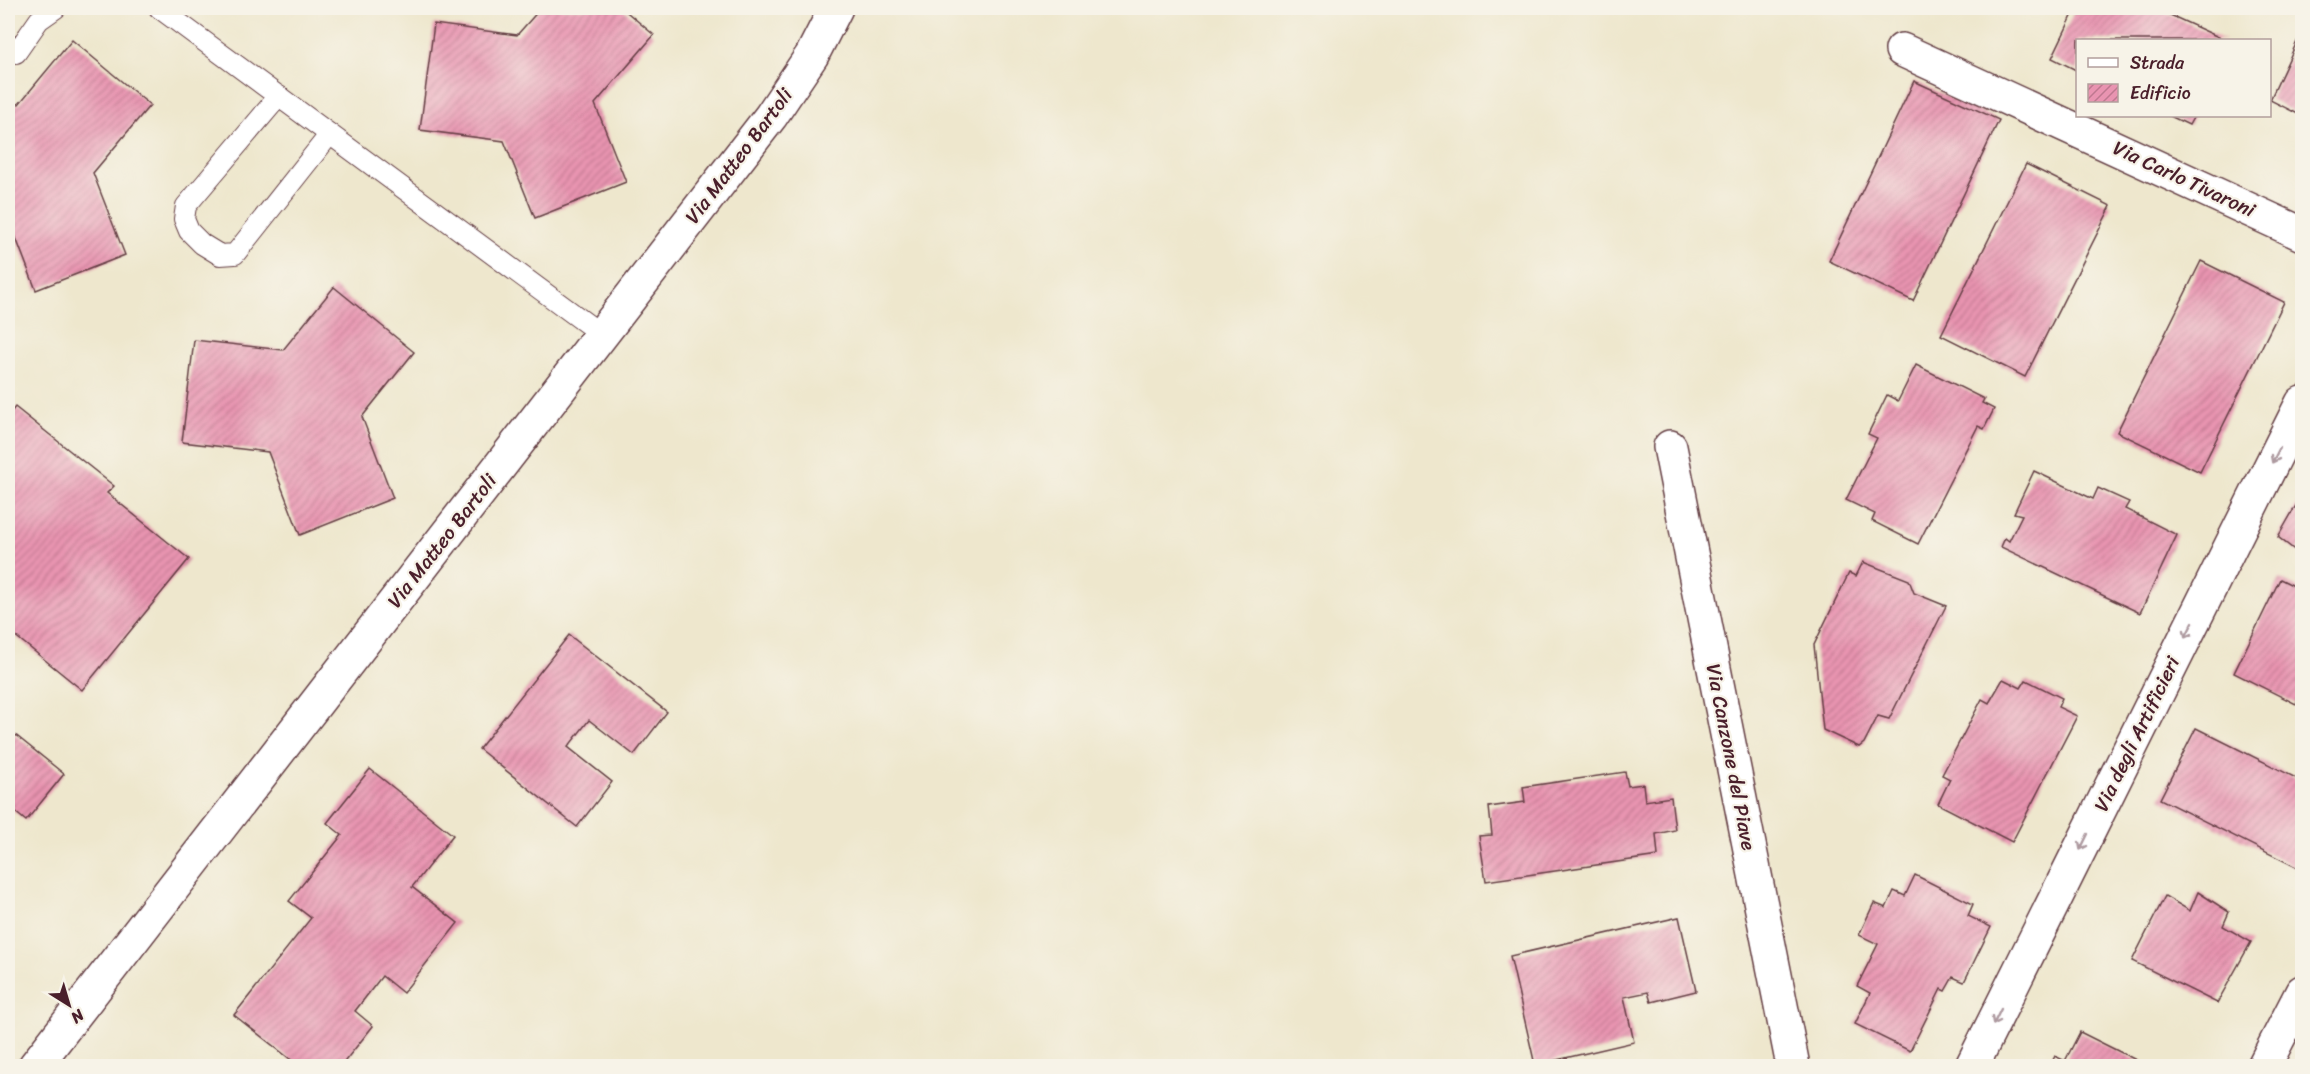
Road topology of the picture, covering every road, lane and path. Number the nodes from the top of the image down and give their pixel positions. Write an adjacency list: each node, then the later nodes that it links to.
1 (56, 8): 5 (lane)
2 (159, 8): 6 (lane)
3 (836, 8): 9 (street, Via Matteo Bartoli)
4 (1902, 50): 8 (street, Via Carlo Tivaroni)
5 (16, 53)
6 (279, 96): 7 (lane); 7 (lane)
7 (330, 134): 9 (lane)
8 (2302, 234)
9 (602, 335): 13 (street, Via Matteo Bartoli)
10 (2302, 403): 15 (street, Via degli Artificieri, one-way to 15)
11 (1670, 447): 14 (street, Via Canzone del Piave)
12 (2302, 992): 16 (street)
13 (35, 1066)
14 (1793, 1066)
15 (1972, 1066)
16 (2264, 1066)

